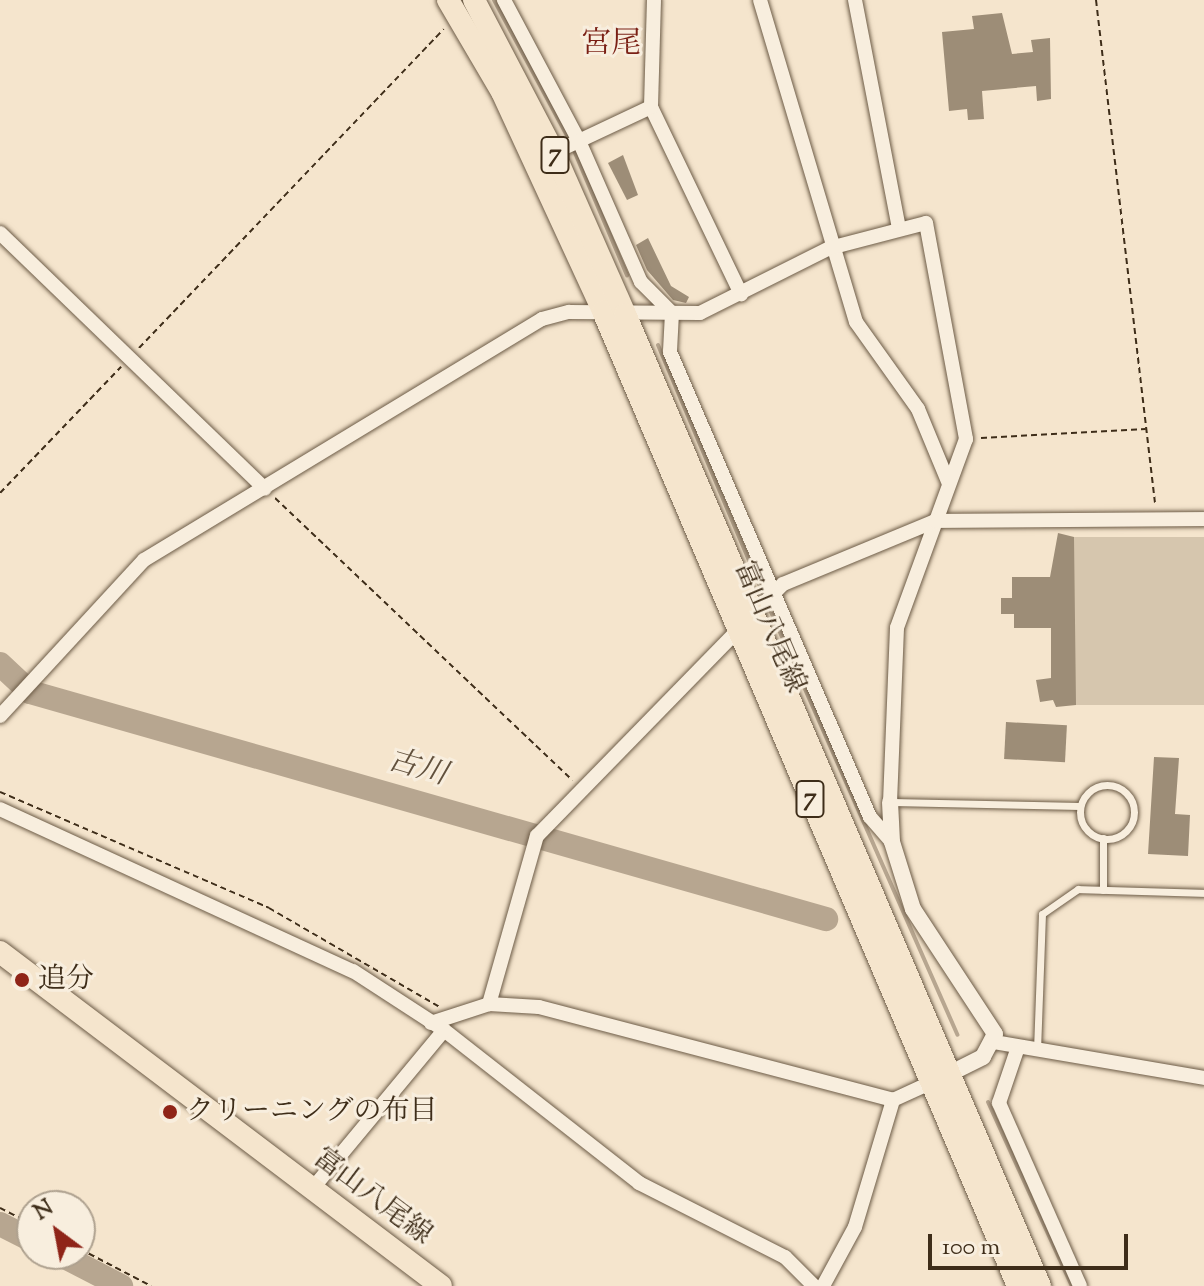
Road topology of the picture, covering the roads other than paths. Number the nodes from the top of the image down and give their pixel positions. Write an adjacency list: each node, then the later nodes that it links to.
1 (504, 0): 7 (street)
2 (654, 0): 6 (street)
3 (760, 0): 11 (street)
4 (855, 0): 9 (street)
5 (460, 5): 8 (main road, 富山八尾線 / 7)
6 (651, 107): 7 (street); 12 (street)
7 (579, 141): 8 (street); 14 (street)
8 (544, 157): 13 (main road, 富山八尾線 / 7)
9 (899, 229): 11 (street); 15 (street)
10 (0, 233): 16 (street)
11 (830, 248): 12 (street); 15 (street)
12 (741, 294): 14 (street)
13 (614, 312): 14 (street); 16 (street); 20 (main road, 富山八尾線 / 7); 21 (main road, 富山八尾線 / 7)
14 (672, 313): 19 (street)
15 (949, 484): 18 (street)
16 (265, 489): 22 (street)
17 (1204, 519): 18 (street)
18 (935, 521): 19 (street); 23 (street)
19 (775, 592): 20 (street); 27 (street)
20 (754, 612): 21 (street); 37 (main road, 富山八尾線 / 7)
21 (736, 627): 31 (street); 37 (main road, 富山八尾線 / 7)
22 (0, 716)
23 (890, 802): 24 (lane); 27 (street)
24 (1080, 806): 26 (lane); 26 (lane)
25 (0, 809): 32 (street)
26 (1103, 838): 28 (lane)
27 (892, 842): 33 (street)
28 (1103, 890): 29 (lane); 35 (lane)
29 (1204, 893)
30 (0, 952): 39 (main road, 富山八尾線)
31 (489, 1004): 32 (street); 38 (street)
32 (437, 1027): 39 (street); 41 (street)
33 (994, 1042): 34 (street); 37 (street)
34 (1017, 1050): 35 (street); 45 (street)
35 (1037, 1050): 36 (street)
36 (1204, 1078)
37 (940, 1079): 38 (street); 43 (main road, 富山八尾線 / 7); 44 (main road, 富山八尾線 / 7)
38 (893, 1100): 42 (street)
39 (313, 1188): 40 (main road, 富山八尾線)
40 (441, 1286)
41 (814, 1286)
42 (823, 1286)
43 (1018, 1286)
44 (1040, 1286)
45 (1080, 1286)

